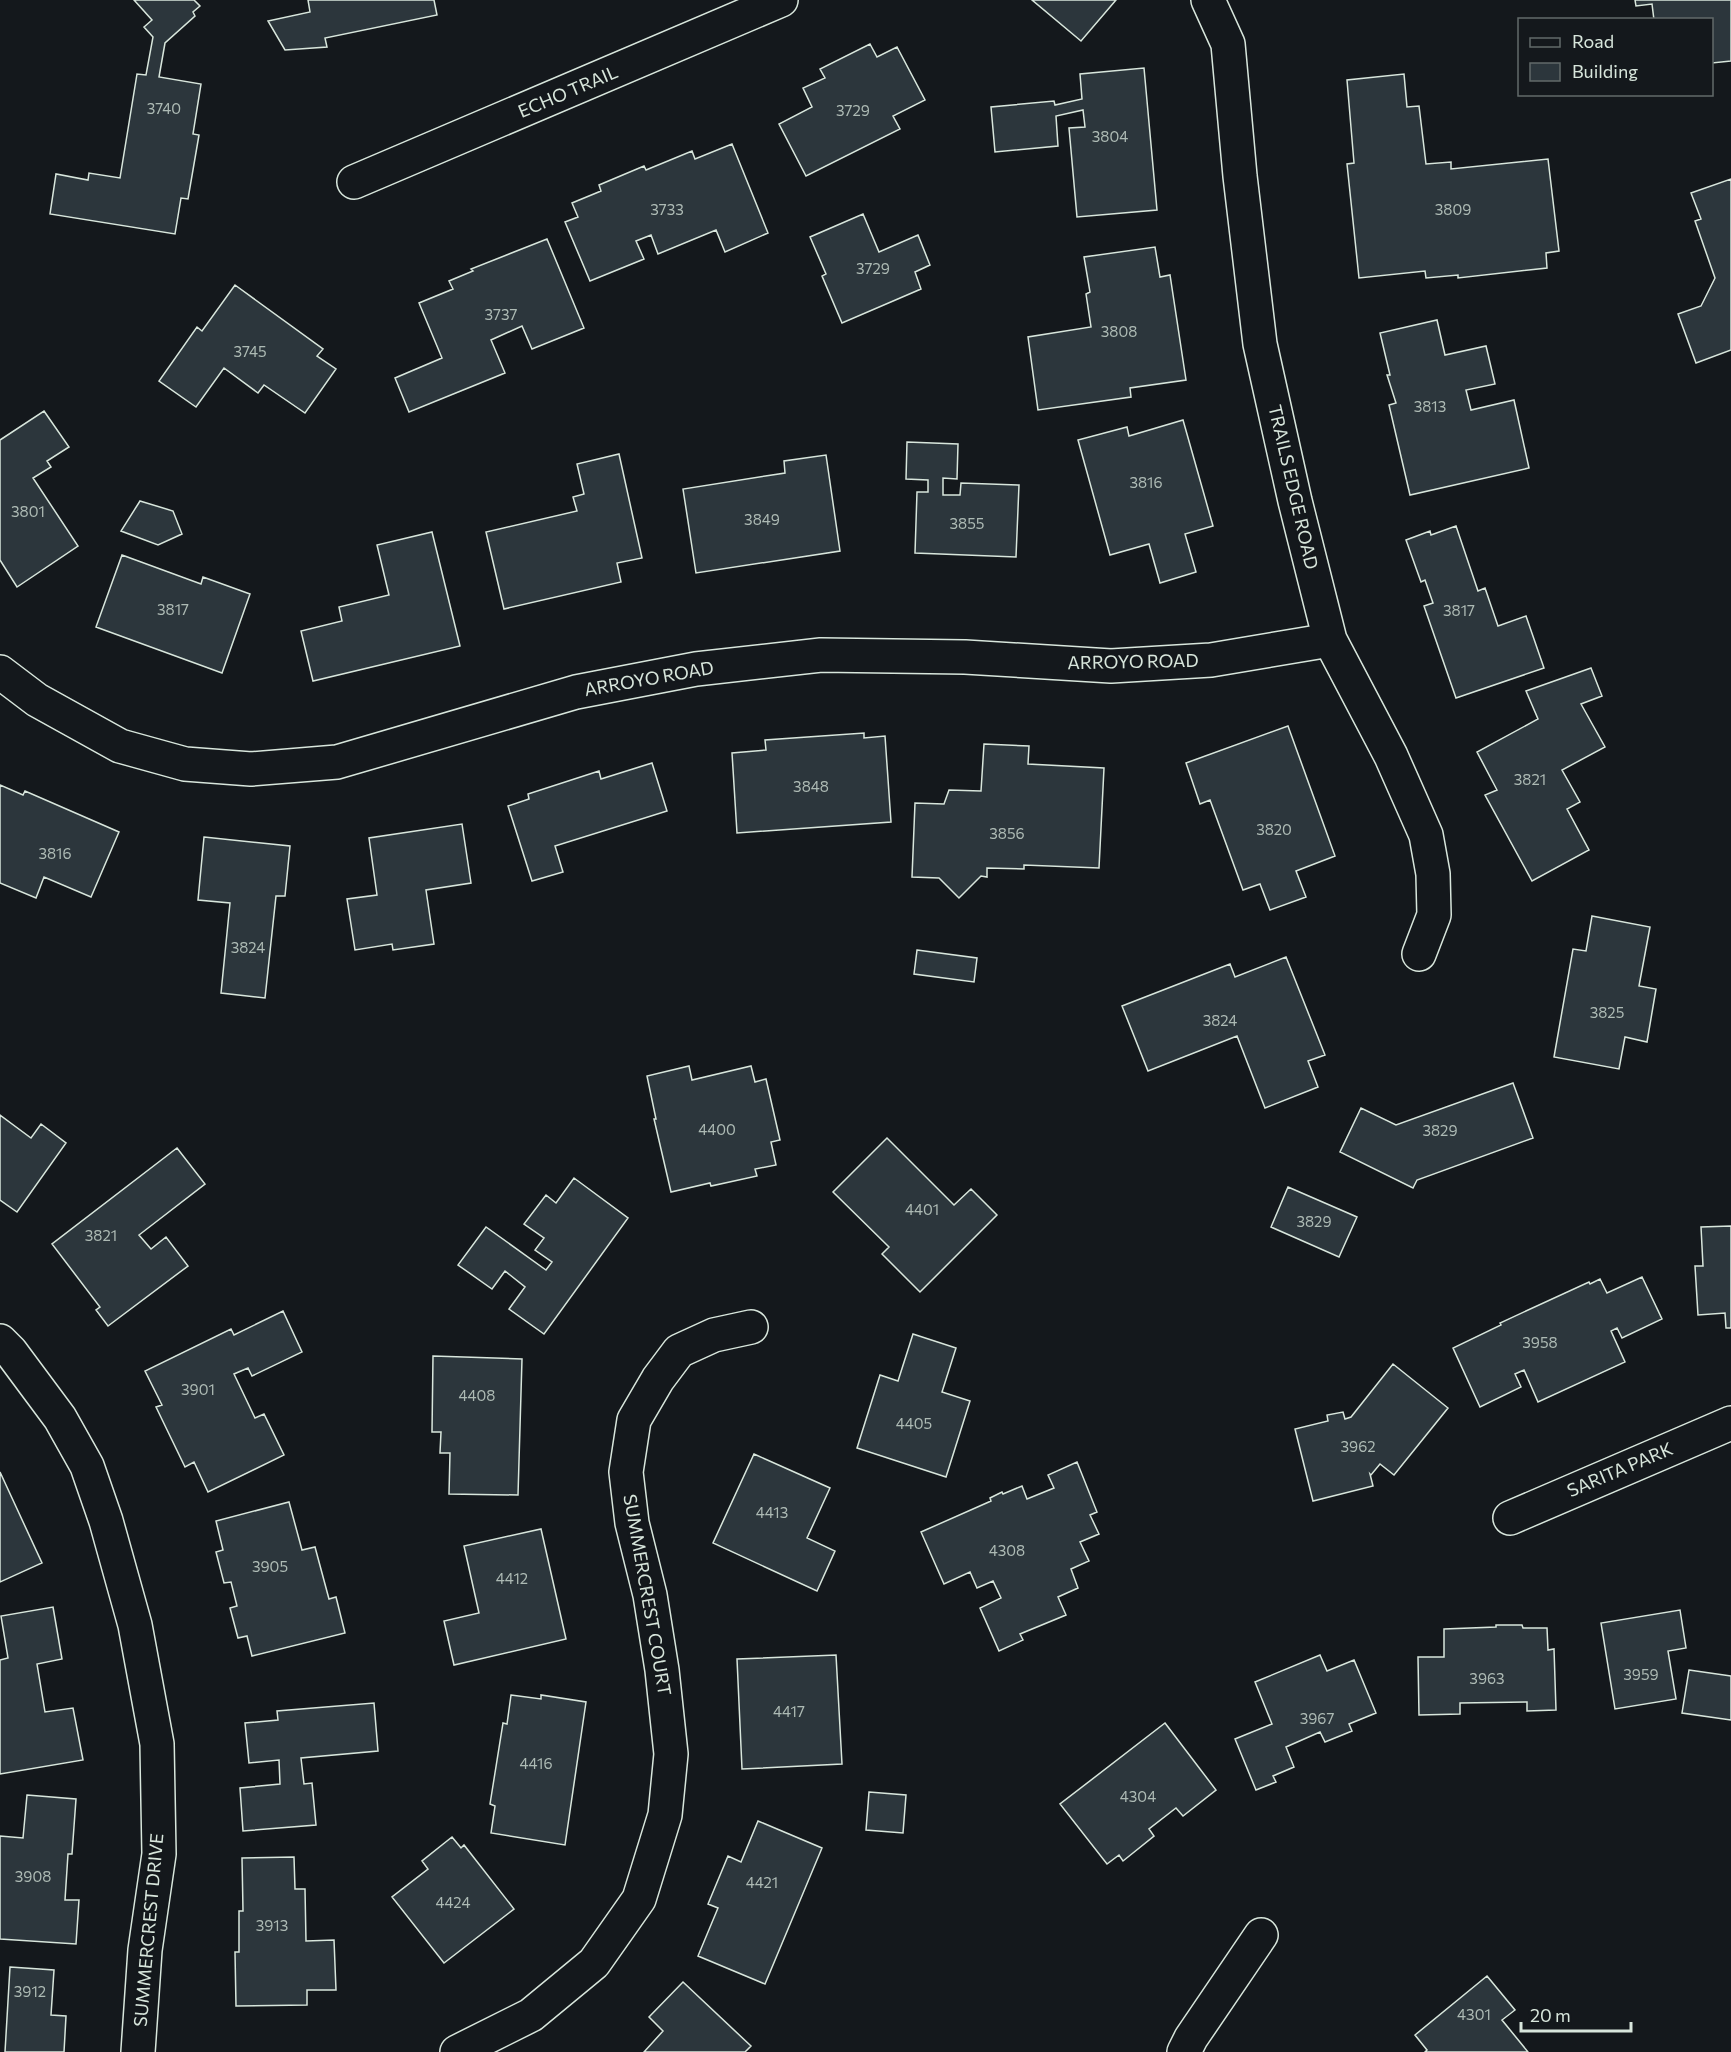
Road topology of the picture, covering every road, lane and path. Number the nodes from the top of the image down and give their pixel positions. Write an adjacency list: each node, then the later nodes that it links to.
1 (781, 0): 3 (street, ECHO TRAIL)
2 (1208, 0): 4 (street, TRAILS EDGE ROAD)
3 (354, 182)
4 (1330, 640): 5 (street, ARROYO ROAD); 6 (street, TRAILS EDGE ROAD)
5 (0, 672)
6 (1419, 954)
7 (751, 1327): 13 (street, SUMMERCREST COURT)
8 (0, 1341): 12 (street, SUMMERCREST DRIVE)
9 (1731, 1423): 10 (street, SARITA PARK)
10 (1510, 1518)
11 (1261, 1935): 14 (street)
12 (138, 2052)
13 (457, 2052)
14 (1184, 2052)

